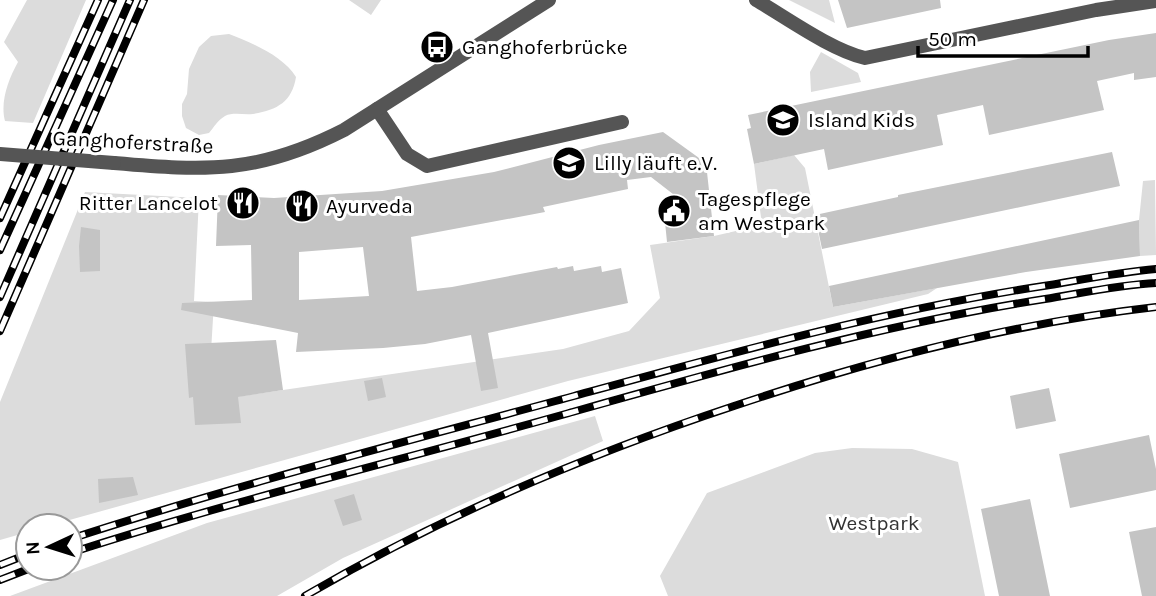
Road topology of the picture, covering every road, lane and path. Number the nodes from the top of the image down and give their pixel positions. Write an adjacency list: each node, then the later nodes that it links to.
1 (549, 0): 4 (street, Ganghoferstraße)
2 (757, 0): 3 (street)
3 (1156, 1)
4 (377, 110): 5 (street); 6 (street, Ganghoferstraße, bridge)
5 (622, 122)
6 (0, 154)

